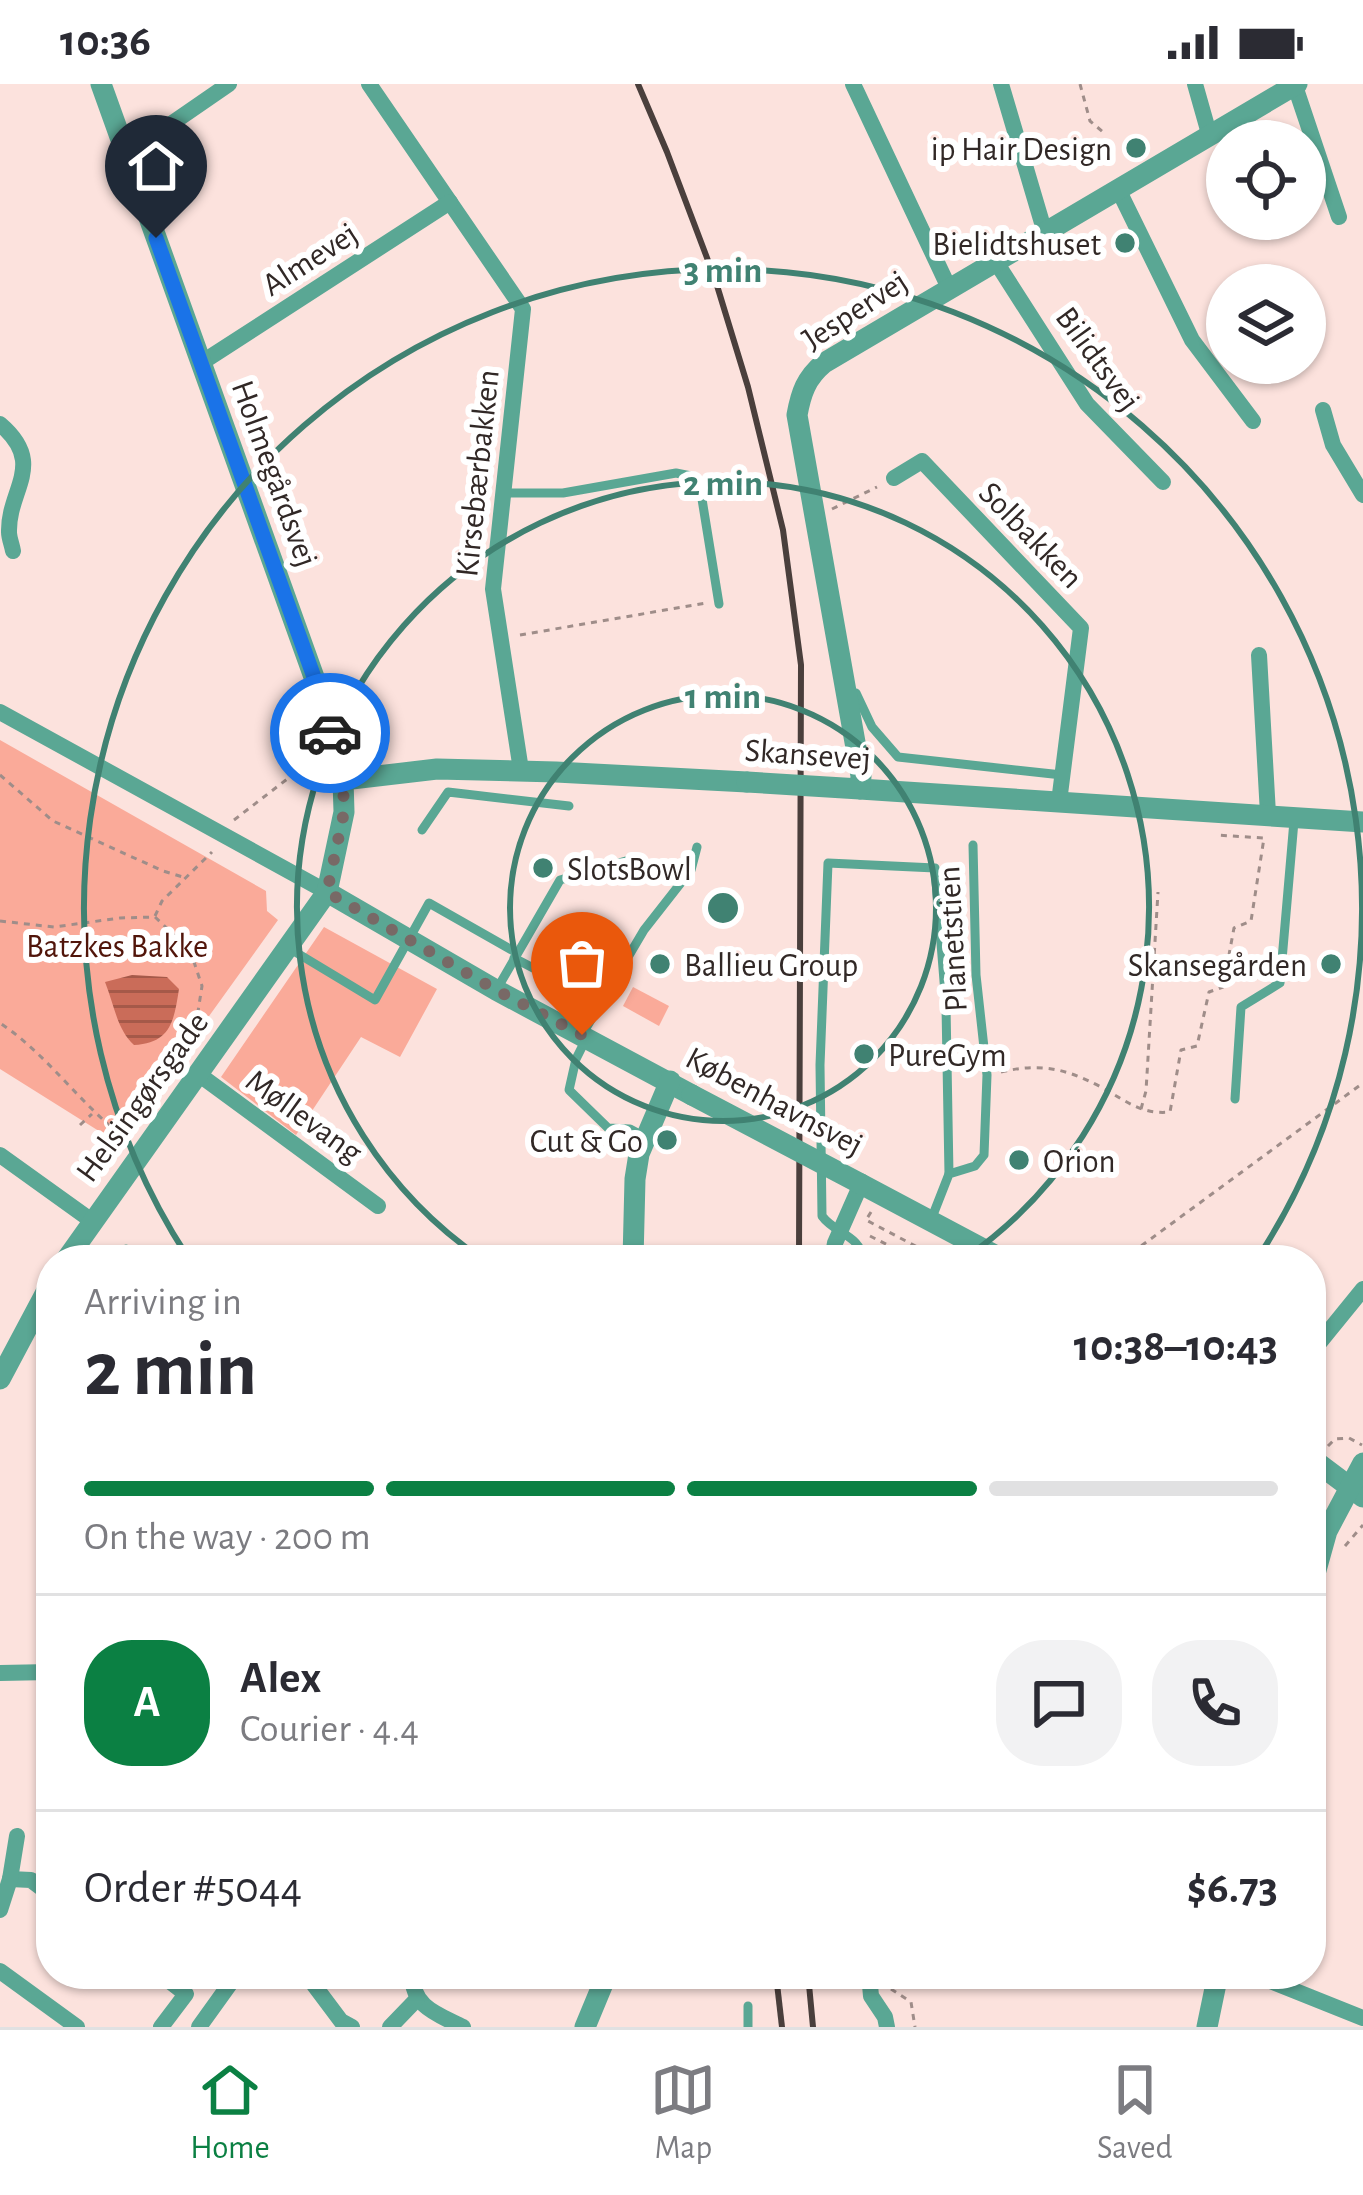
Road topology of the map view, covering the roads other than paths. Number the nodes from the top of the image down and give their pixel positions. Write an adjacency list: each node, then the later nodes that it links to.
1 (101, 84): 11 (street, Holmegårdsvej)
2 (229, 84): 11 (street)
3 (369, 84): 13 (street, Kirsebærbakken)
4 (853, 84): 17 (street)
5 (1001, 84): 15 (street)
6 (1196, 84): 9 (street)
7 (1296, 85): 8 (street, Jespervej); 14 (street)
8 (1238, 120)
9 (1206, 122)
10 (1206, 139): 12 (street, Jespervej)
11 (126, 155): 18 (street, Holmegårdsvej)
12 (1119, 191): 15 (street, Jespervej); 20 (street)
13 (449, 202): 18 (street, Almevej); 24 (street, Kirsebærbakken)
14 (1340, 218)
15 (1045, 233): 16 (street, Jespervej)
16 (996, 262): 17 (street, Jespervej); 23 (street, Bilidtsvej)
17 (949, 288): 35 (street, Jespervej)
18 (201, 363): 34 (street, Holmegårdsvej)
19 (1323, 410): 25 (street)
20 (1253, 421)
21 (0, 424): 26 (street)
22 (894, 478): 33 (street, Solbakken)
23 (1163, 482)
24 (504, 494): 27 (lane); 32 (street, Kirsebærbakken)
25 (1363, 495)
26 (13, 551)
27 (719, 603)
28 (1259, 656): 39 (street)
29 (856, 693): 33 (lane)
30 (0, 712): 46 (street)
31 (490, 770): 32 (street, Skansevej); 34 (street, Skansevej); 36 (lane)
32 (521, 770): 35 (street, Skansevej, bridge)
33 (1062, 775): 37 (street, Solbakken)
34 (343, 780): 46 (street, Holmegårdsvej)
35 (860, 789): 37 (street, Skansevej)
36 (485, 796): 38 (lane); 42 (lane)
37 (1059, 802): 39 (street, Skansevej)
38 (569, 806)
39 (1268, 814): 40 (street, Skansevej)
40 (1294, 816): 41 (street, Skansevej); 55 (lane)
41 (1363, 821)
42 (422, 830)
43 (974, 845): 58 (lane, Planetstien)
44 (697, 847): 51 (lane)
45 (636, 858): 49 (lane)
46 (327, 892): 47 (street, Københavnsvej); 48 (street, Helsingørsgade)
47 (409, 939): 48 (lane); 49 (lane); 50 (street, Københavnsvej)
48 (287, 947): 53 (street, Helsingørsgade)
49 (516, 956): 50 (lane); 51 (lane)
50 (496, 990): 52 (street, Københavnsvej)
51 (600, 1003): 52 (lane)
52 (585, 1036): 54 (street, Københavnsvej); 56 (lane)
53 (197, 1073): 60 (street, Møllevang); 62 (street, Helsingørsgade)
54 (670, 1081): 56 (street); 59 (street, Københavnsvej, bridge)
55 (1235, 1100)
56 (645, 1138): 64 (street)
57 (0, 1155): 62 (street, Helsingørsgade)
58 (949, 1174): 61 (lane, Planetstien); 66 (lane)
59 (870, 1189): 61 (street, Københavnsvej); 65 (street, bridge)
60 (378, 1206)
61 (932, 1220): 67 (street, Københavnsvej)
62 (92, 1221): 63 (street, Helsingørsgade)
63 (76, 1245)
64 (633, 1245)
65 (835, 1245)
66 (859, 1245)
67 (977, 1245)
68 (1363, 1289): 71 (street)
69 (36, 1307): 70 (street)
70 (9, 1335): 72 (street)
71 (1326, 1335)
72 (0, 1379)
73 (1363, 1463): 75 (street)
74 (1326, 1469): 75 (street)
75 (1356, 1491): 76 (street)
76 (1326, 1535)
77 (36, 1672): 78 (street)
78 (0, 1673)
79 (17, 1836): 80 (street)
80 (10, 1879): 81 (street); 82 (street)
81 (36, 1884)
82 (0, 1910)
83 (0, 1971): 95 (street)
84 (180, 1989): 96 (street)
85 (226, 1989): 97 (street)
86 (318, 1989): 98 (street)
87 (414, 1989): 92 (street)
88 (601, 1989): 101 (street)
89 (873, 1989): 103 (street)
90 (1215, 1989): 104 (street)
91 (1290, 1989): 94 (street)
92 (417, 1999): 99 (street); 100 (street)
93 (748, 2006): 102 (lane)
94 (1363, 2018)
95 (77, 2027)
96 (161, 2027)
97 (199, 2027)
98 (352, 2027)
99 (390, 2027)
100 (463, 2027)
101 (585, 2027)
102 (748, 2027)
103 (887, 2027)
104 (1207, 2027)

